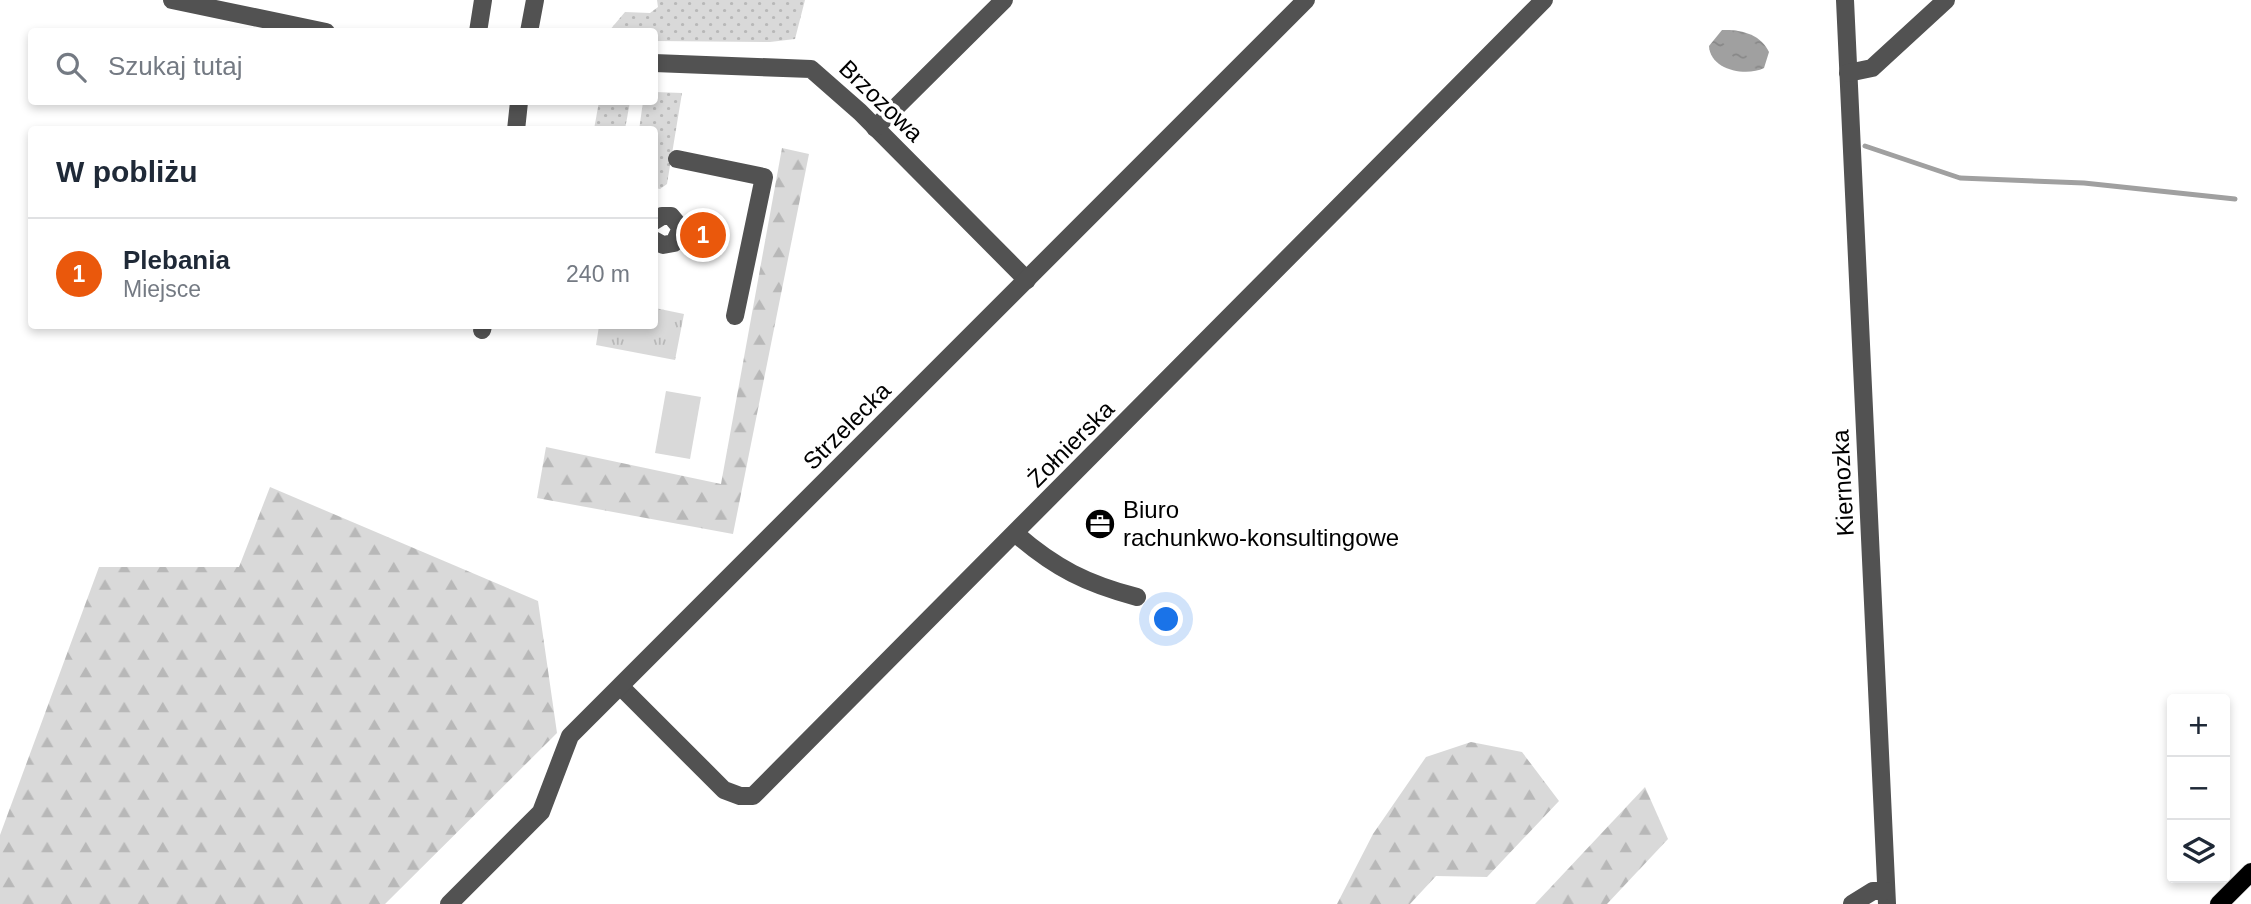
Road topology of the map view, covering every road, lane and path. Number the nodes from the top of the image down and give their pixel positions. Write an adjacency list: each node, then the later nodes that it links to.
1 (172, 0): 9 (street)
2 (484, 0): 11 (street)
3 (535, 0): 12 (street)
4 (1004, 0): 17 (street)
5 (1306, 0): 21 (street, Strzelecka)
6 (1544, 0): 23 (street, Żołnierska)
7 (1845, 0): 14 (street, Kiernozka)
8 (1946, 0): 14 (street)
9 (204, 2): 10 (street)
10 (310, 28)
11 (479, 28)
12 (530, 28)
13 (658, 63): 17 (street, Brzozowa)
14 (1849, 73): 27 (street, Kiernozka)
15 (519, 105): 16 (street)
16 (516, 126)
17 (875, 128): 21 (street, Brzozowa)
18 (677, 159): 22 (street)
19 (658, 218): 20 (street)
20 (658, 242)
21 (1027, 280): 25 (street, Strzelecka)
22 (735, 316)
23 (1016, 534): 24 (street); 25 (street, Żołnierska)
24 (1136, 597)
25 (621, 687): 28 (street, Strzelecka)
26 (2251, 872): 30 (main road)
27 (1887, 897): 29 (street, Kiernozka)
28 (449, 904)
29 (1853, 904)
30 (2219, 904)

